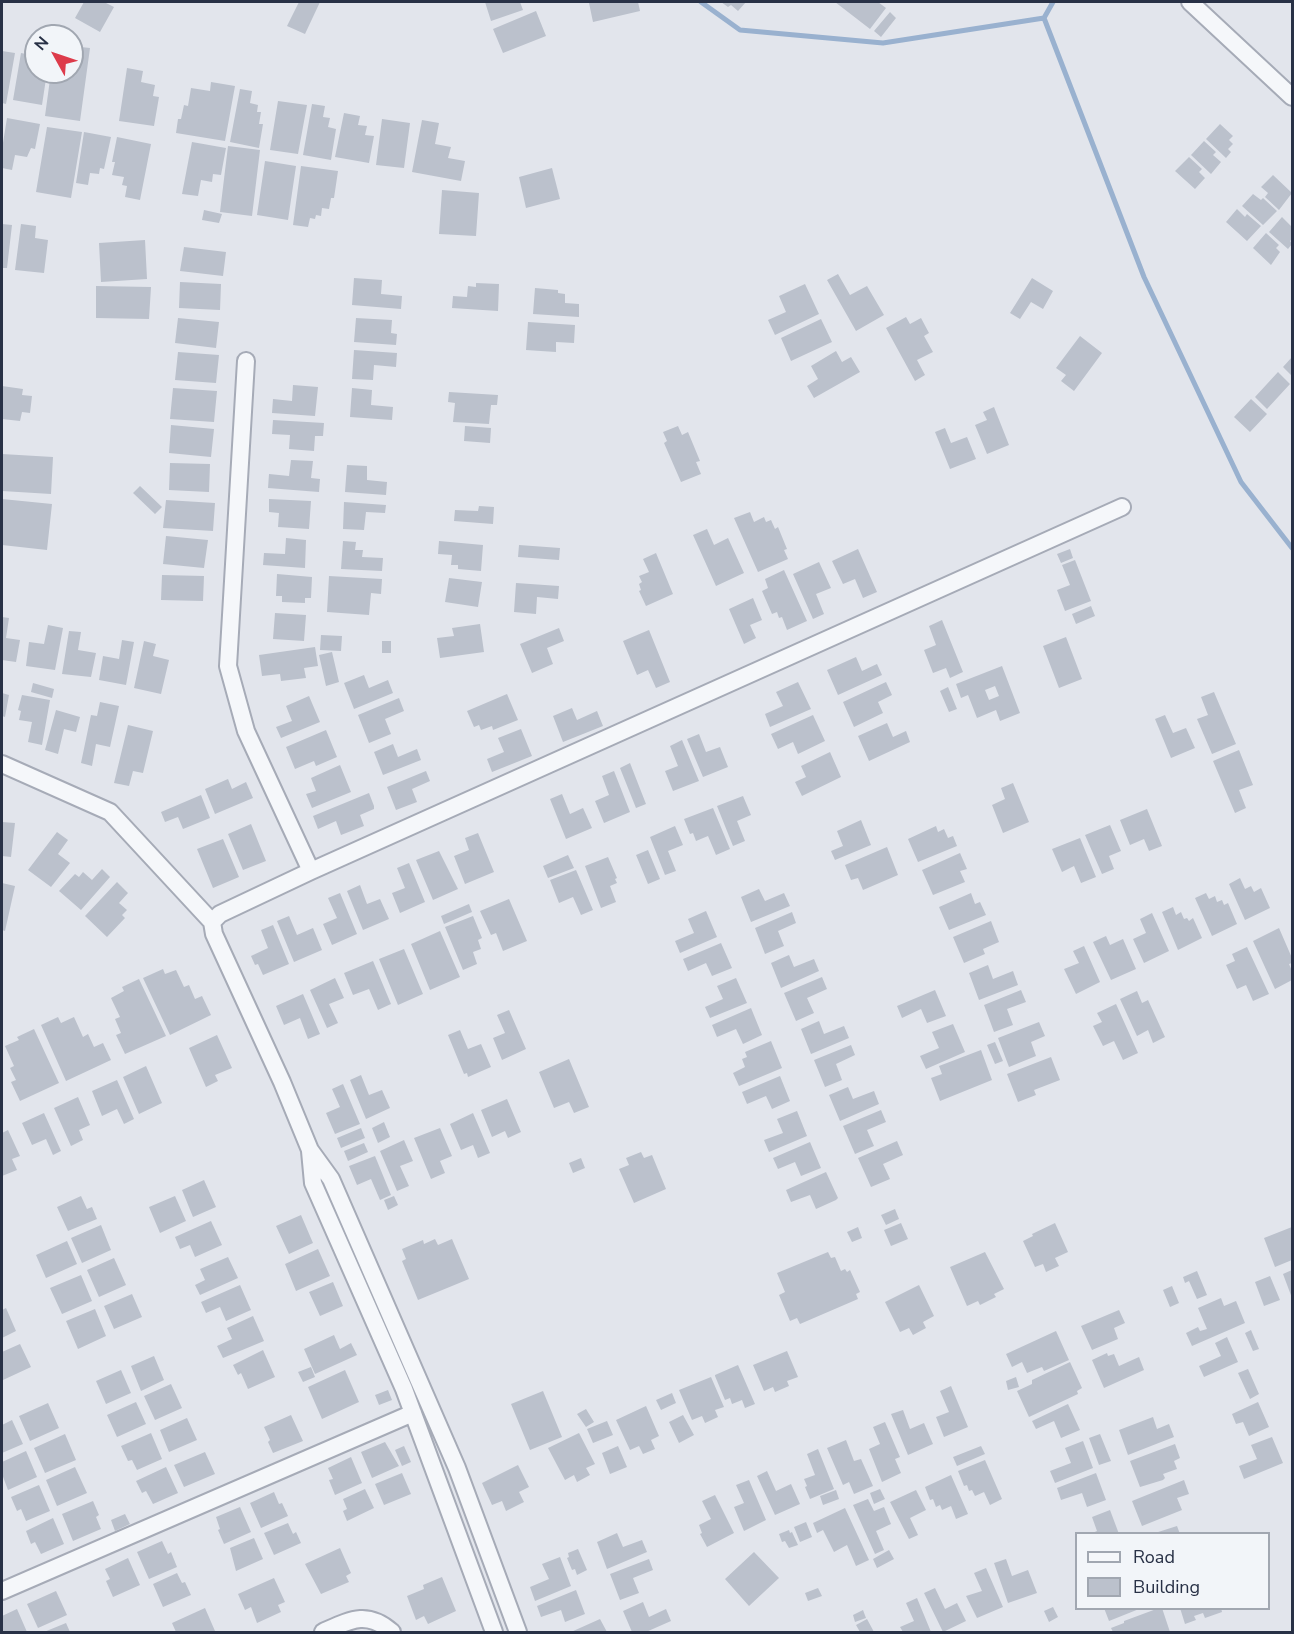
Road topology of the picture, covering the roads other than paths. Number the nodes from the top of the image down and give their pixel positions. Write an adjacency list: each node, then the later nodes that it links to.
1 (1190, 2): 2 (street)
2 (1293, 97)
3 (246, 361): 6 (street)
4 (1122, 507): 6 (street)
5 (2, 764): 7 (street)
6 (311, 871): 7 (street)
7 (212, 922): 8 (street)
8 (310, 1150): 9 (street); 14 (street)
9 (413, 1413): 10 (street); 13 (street)
10 (2, 1591)
11 (323, 1632): 12 (street)
12 (392, 1632)
13 (494, 1632)
14 (518, 1632)

